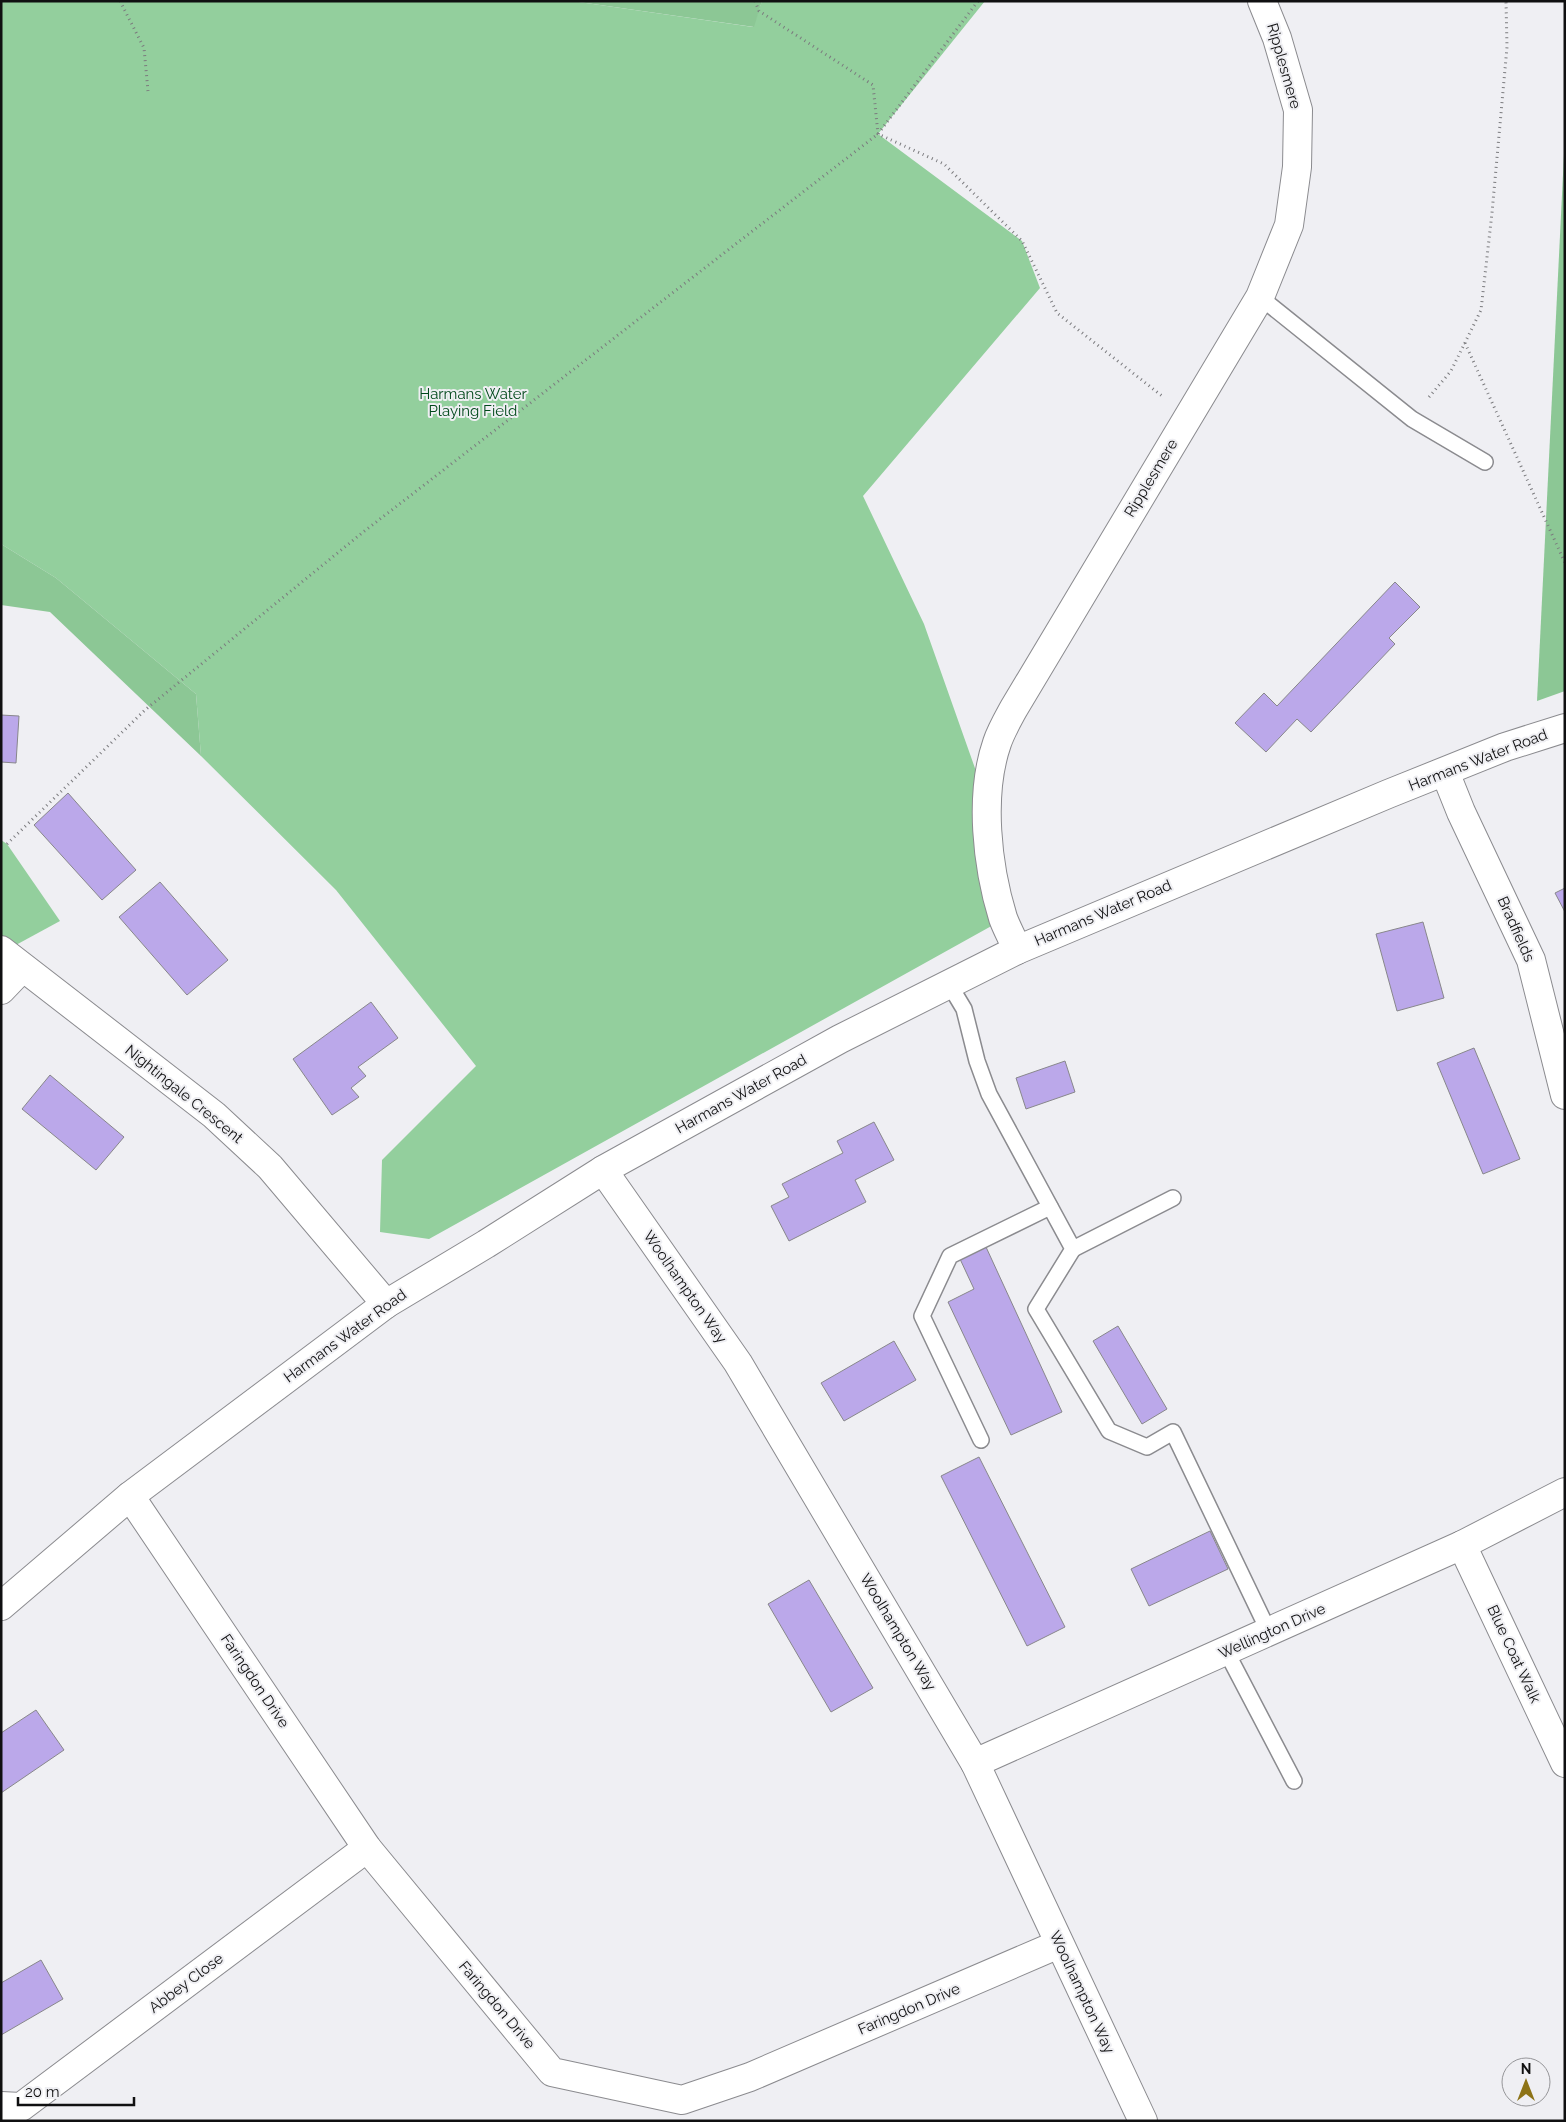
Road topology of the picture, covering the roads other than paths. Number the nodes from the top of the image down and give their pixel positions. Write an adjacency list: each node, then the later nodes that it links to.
1 (1265, 3): 2 (street, Ripplesmere)
2 (1260, 297): 3 (lane); 7 (street, Ripplesmere)
3 (1485, 462)
4 (1565, 728): 5 (street, Harmans Water Road)
5 (1445, 772): 7 (street, Harmans Water Road); 11 (street, Bradfields)
6 (1, 950): 8 (street, Nightingale Crescent)
7 (1017, 950): 9 (street, Harmans Water Road)
8 (22, 968): 10 (street); 16 (street, Nightingale Crescent)
9 (949, 984): 12 (street, Harmans Water Road); 14 (lane)
10 (1, 990)
11 (1565, 1095)
12 (603, 1170): 16 (street, Harmans Water Road); 25 (street, Woolhampton Way)
13 (1174, 1198): 15 (lane)
14 (1050, 1208): 15 (lane); 17 (lane)
15 (1073, 1249): 22 (lane)
16 (386, 1304): 19 (street, Harmans Water Road)
17 (981, 1440)
18 (1565, 1492): 20 (street, Wellington Drive)
19 (130, 1496): 21 (street, Harmans Water Road); 27 (street, Faringdon Drive)
20 (1462, 1545): 22 (street, Wellington Drive); 24 (street, Blue Coat Walk)
21 (1, 1606)
22 (1268, 1632): 23 (street, Wellington Drive)
23 (1226, 1651): 25 (street, Wellington Drive); 26 (lane)
24 (1563, 1754)
25 (975, 1763): 28 (street, Woolhampton Way)
26 (1294, 1781)
27 (367, 1848): 29 (street, Abbey Close); 30 (street, Faringdon Drive)
28 (1059, 1944): 30 (street, Faringdon Drive); 31 (street, Woolhampton Way)
29 (1, 2106)
30 (681, 2110)
31 (1144, 2121)

